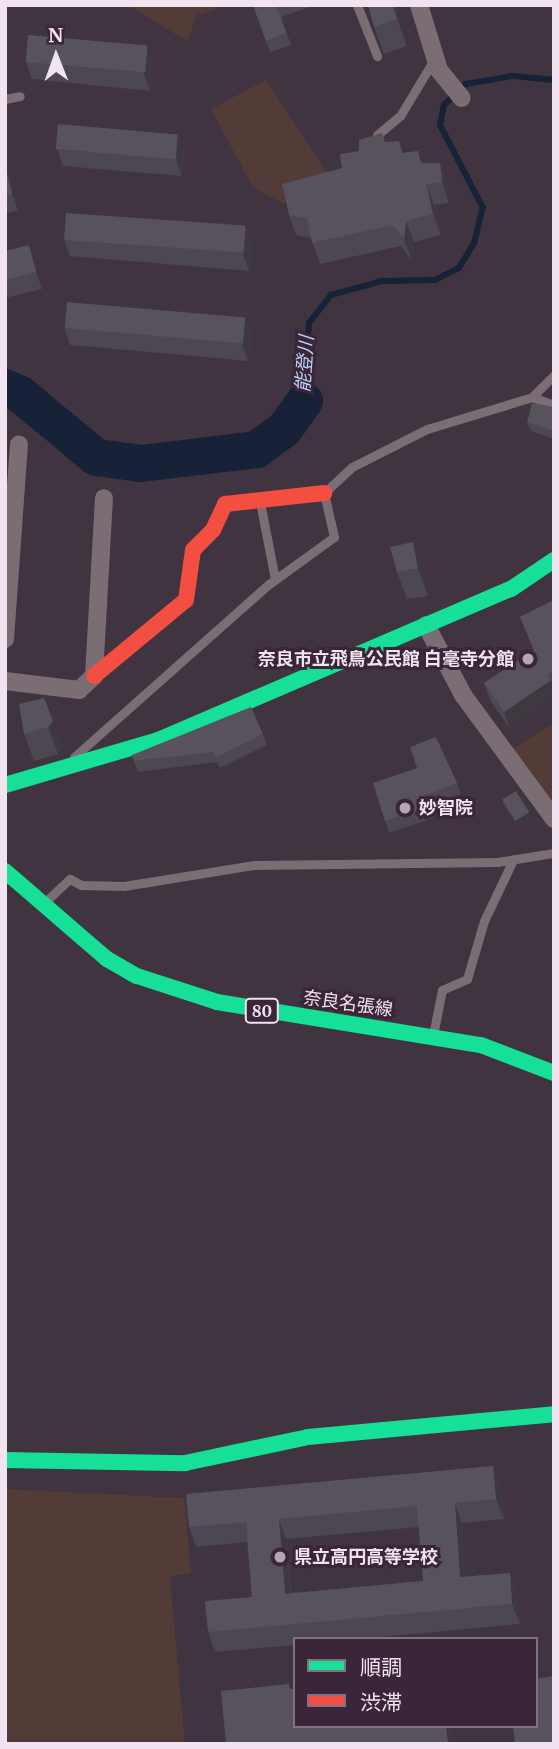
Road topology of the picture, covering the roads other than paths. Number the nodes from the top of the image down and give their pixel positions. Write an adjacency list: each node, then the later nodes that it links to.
1 (357, 5): 3 (lane)
2 (419, 5): 4 (street)
3 (377, 56)
4 (438, 63): 6 (street); 8 (lane)
5 (20, 96): 7 (lane)
6 (463, 98)
7 (5, 99)
8 (377, 135)
9 (554, 376): 10 (lane)
10 (532, 397): 11 (lane); 13 (lane)
11 (554, 405)
12 (19, 444): 19 (street)
13 (324, 493): 15 (street); 17 (lane)
14 (104, 498): 20 (street)
15 (259, 500): 17 (lane); 20 (street)
16 (554, 560): 18 (street)
17 (275, 579): 22 (lane)
18 (426, 625): 22 (street); 24 (street)
19 (5, 639)
20 (94, 676): 21 (street)
21 (5, 681)
22 (62, 768): 23 (street)
23 (5, 785)
24 (554, 819)
25 (554, 853): 26 (lane)
26 (513, 860): 28 (lane); 29 (lane)
27 (5, 871): 28 (street, 奈良名張線 / 80)
28 (41, 905): 29 (street, 奈良名張線 / 80)
29 (432, 1037): 30 (street, 奈良名張線 / 80)
30 (554, 1073)
31 (554, 1413): 32 (street)
32 (5, 1460)

